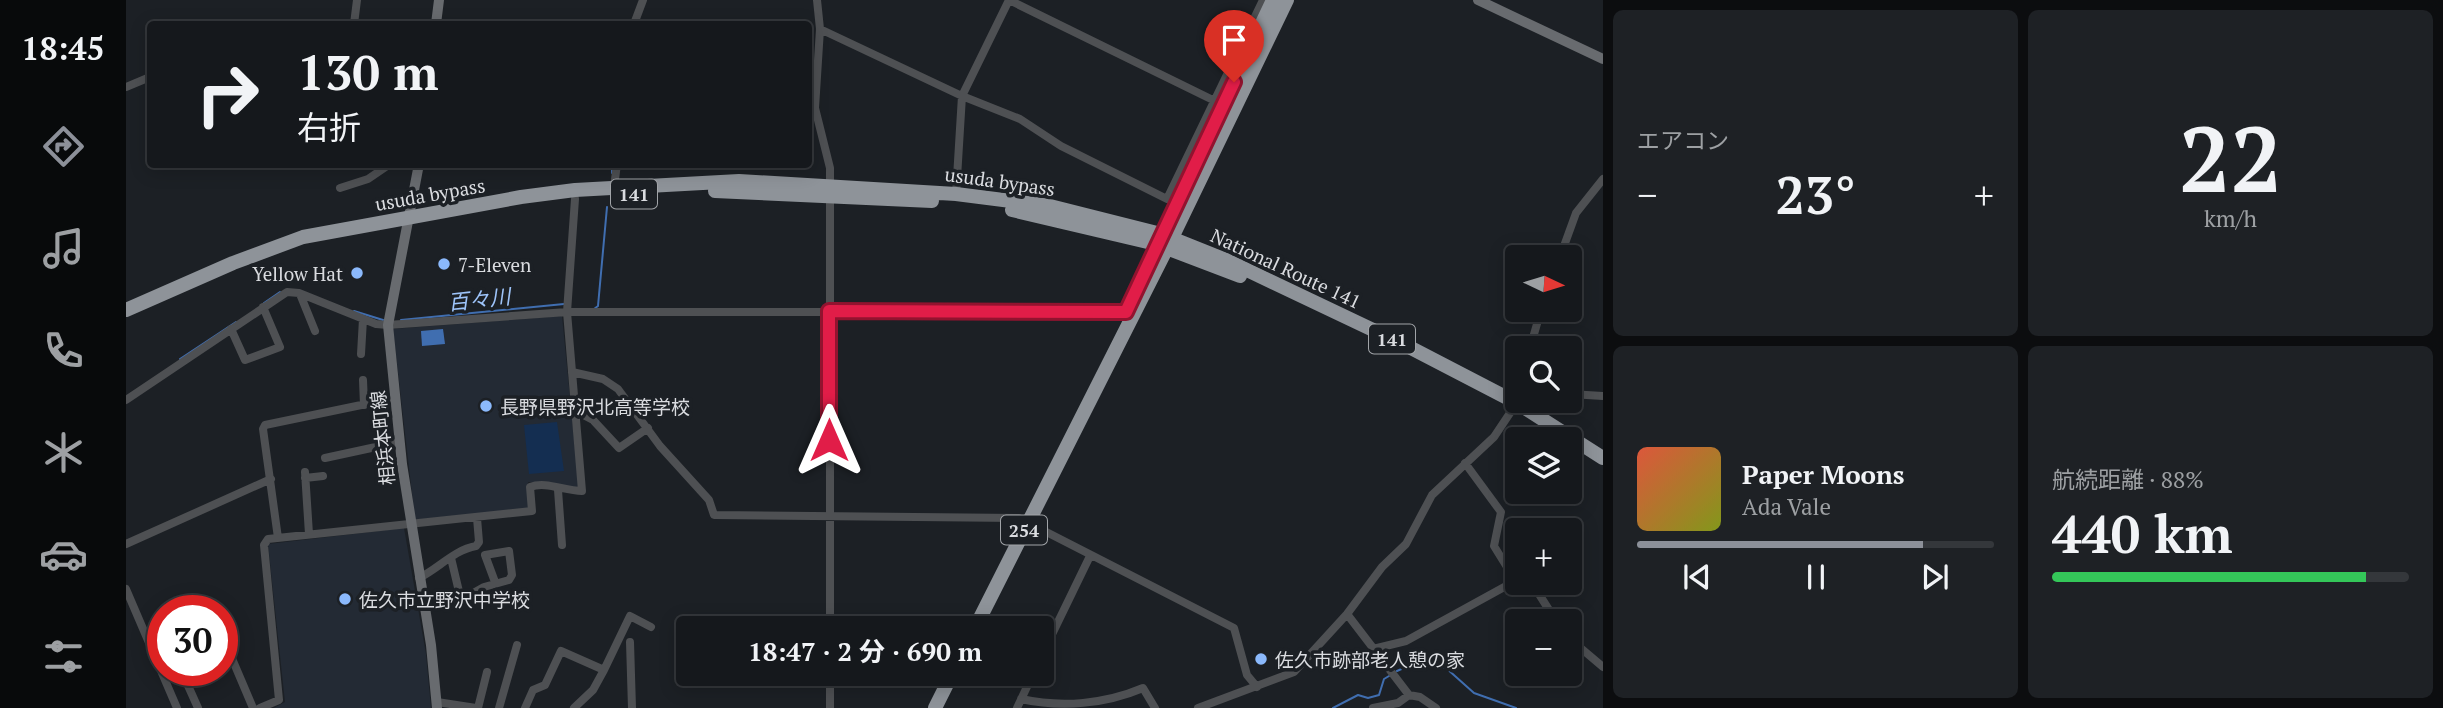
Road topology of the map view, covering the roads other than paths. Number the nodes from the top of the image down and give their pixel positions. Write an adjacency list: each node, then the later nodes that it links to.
1 (357, 0): 10 (street)
2 (439, 0): 11 (main road)
3 (643, 0): 12 (street)
4 (817, 0): 13 (street)
5 (1009, 0): 17 (street); 18 (street)
6 (1263, 0): 18 (street)
7 (1273, 0): 18 (highway)
8 (1287, 0): 30 (highway)
9 (1478, 0): 14 (main road)
10 (355, 21)
11 (436, 21)
12 (635, 21)
13 (820, 29): 17 (street); 19 (street)
14 (1603, 59)
15 (147, 78): 16 (street)
16 (126, 88)
17 (962, 96): 18 (street); 27 (street)
18 (1218, 103): 30 (highway)
19 (812, 113): 26 (street)
20 (384, 168): 25 (street)
21 (418, 168): 29 (main road, 相浜本町線)
22 (616, 168): 24 (street)
23 (1603, 179): 31 (street)
24 (614, 187): 26 (highway, usuda bypass / 141); 29 (highway, usuda bypass / 141)
25 (340, 188)
26 (829, 189): 27 (highway, usuda bypass / 141); 28 (highway, usuda bypass / 141); 30 (highway, usuda bypass / 141); 35 (street)
27 (956, 194): 30 (highway, usuda bypass / 141)
28 (575, 199): 29 (highway, usuda bypass / 141); 36 (street)
29 (410, 222): 34 (highway, usuda bypass / 141); 38 (highway, usuda bypass / 141); 40 (main road, 相浜本町線)
30 (1164, 241): 37 (highway, 254); 50 (highway, National Route 141 / 141); 58 (highway, 254)
31 (1564, 245)
32 (300, 294): 33 (street); 39 (street); 42 (street)
33 (263, 307): 41 (street); 41 (street)
34 (126, 310)
35 (829, 311): 36 (street); 37 (street); 68 (street)
36 (567, 312): 40 (street); 44 (street)
37 (1126, 312): 58 (highway, 254)
38 (126, 319)
39 (363, 319): 40 (street); 43 (street)
40 (388, 325): 48 (main road, 相浜本町線)
41 (231, 328): 49 (street)
42 (315, 331)
43 (361, 354)
44 (572, 372): 52 (street); 57 (street)
45 (363, 379): 51 (street)
46 (1582, 395): 47 (street)
47 (1603, 396)
48 (395, 398): 51 (street); 59 (main road, 相浜本町線)
49 (126, 400)
50 (1505, 400)
51 (364, 405): 66 (street)
52 (574, 410): 57 (street); 67 (street)
53 (1510, 413): 63 (street)
54 (1526, 413): 56 (highway, National Route 141 / 141)
55 (1529, 413): 62 (highway, National Route 141 / 141)
56 (1544, 427)
57 (648, 428): 68 (street)
58 (1072, 432): 70 (highway, 254)
59 (399, 442): 61 (street); 71 (main road, 相浜本町線)
60 (1582, 454): 64 (highway)
61 (325, 457)
62 (1603, 458)
63 (1465, 463): 78 (street); 85 (street)
64 (1603, 468)
65 (323, 476): 72 (street)
66 (271, 479): 73 (street); 74 (street)
67 (558, 490): 69 (street); 75 (street)
68 (830, 517): 70 (street); 86 (street)
69 (477, 518): 71 (street); 77 (street)
70 (1028, 523): 76 (street); 87 (highway, 254)
71 (410, 524): 72 (street); 79 (main road, 相浜本町線)
72 (309, 534): 73 (street)
73 (278, 538): 111 (street)
74 (126, 544)
75 (562, 545)
76 (1090, 556): 89 (street); 104 (street)
77 (450, 558): 79 (street); 83 (street)
78 (1505, 563)
79 (419, 578): 84 (main road, 相浜本町線)
80 (495, 582): 83 (street)
81 (1505, 586): 93 (street)
82 (126, 589): 90 (street)
83 (461, 600): 84 (street)
84 (424, 607): 107 (main road, 相浜本町線)
85 (1348, 614): 93 (street); 104 (street)
86 (830, 616)
87 (981, 616)
88 (651, 627): 96 (street)
89 (1054, 630)
90 (147, 633)
91 (630, 642): 116 (street)
92 (517, 645): 113 (street)
93 (1373, 649): 105 (street)
94 (1582, 649): 95 (street)
95 (1603, 667)
96 (604, 670): 114 (street); 115 (street)
97 (486, 672): 112 (street)
98 (238, 673): 110 (street)
99 (169, 686): 108 (street)
100 (188, 686): 109 (street)
101 (830, 686): 117 (street)
102 (946, 686): 118 (highway)
103 (1027, 686): 106 (street)
104 (1257, 687): 121 (street)
105 (1409, 695): 122 (street); 123 (street)
106 (1021, 699): 119 (street); 120 (street)
107 (437, 705): 112 (street)
108 (177, 708)
109 (198, 708)
110 (253, 708)
111 (260, 708)
112 (477, 708)
113 (499, 708)
114 (525, 708)
115 (574, 708)
116 (632, 708)
117 (830, 708)
118 (935, 708)
119 (1017, 708)
120 (1155, 708)
121 (1198, 708)
122 (1373, 708)
123 (1436, 708)

